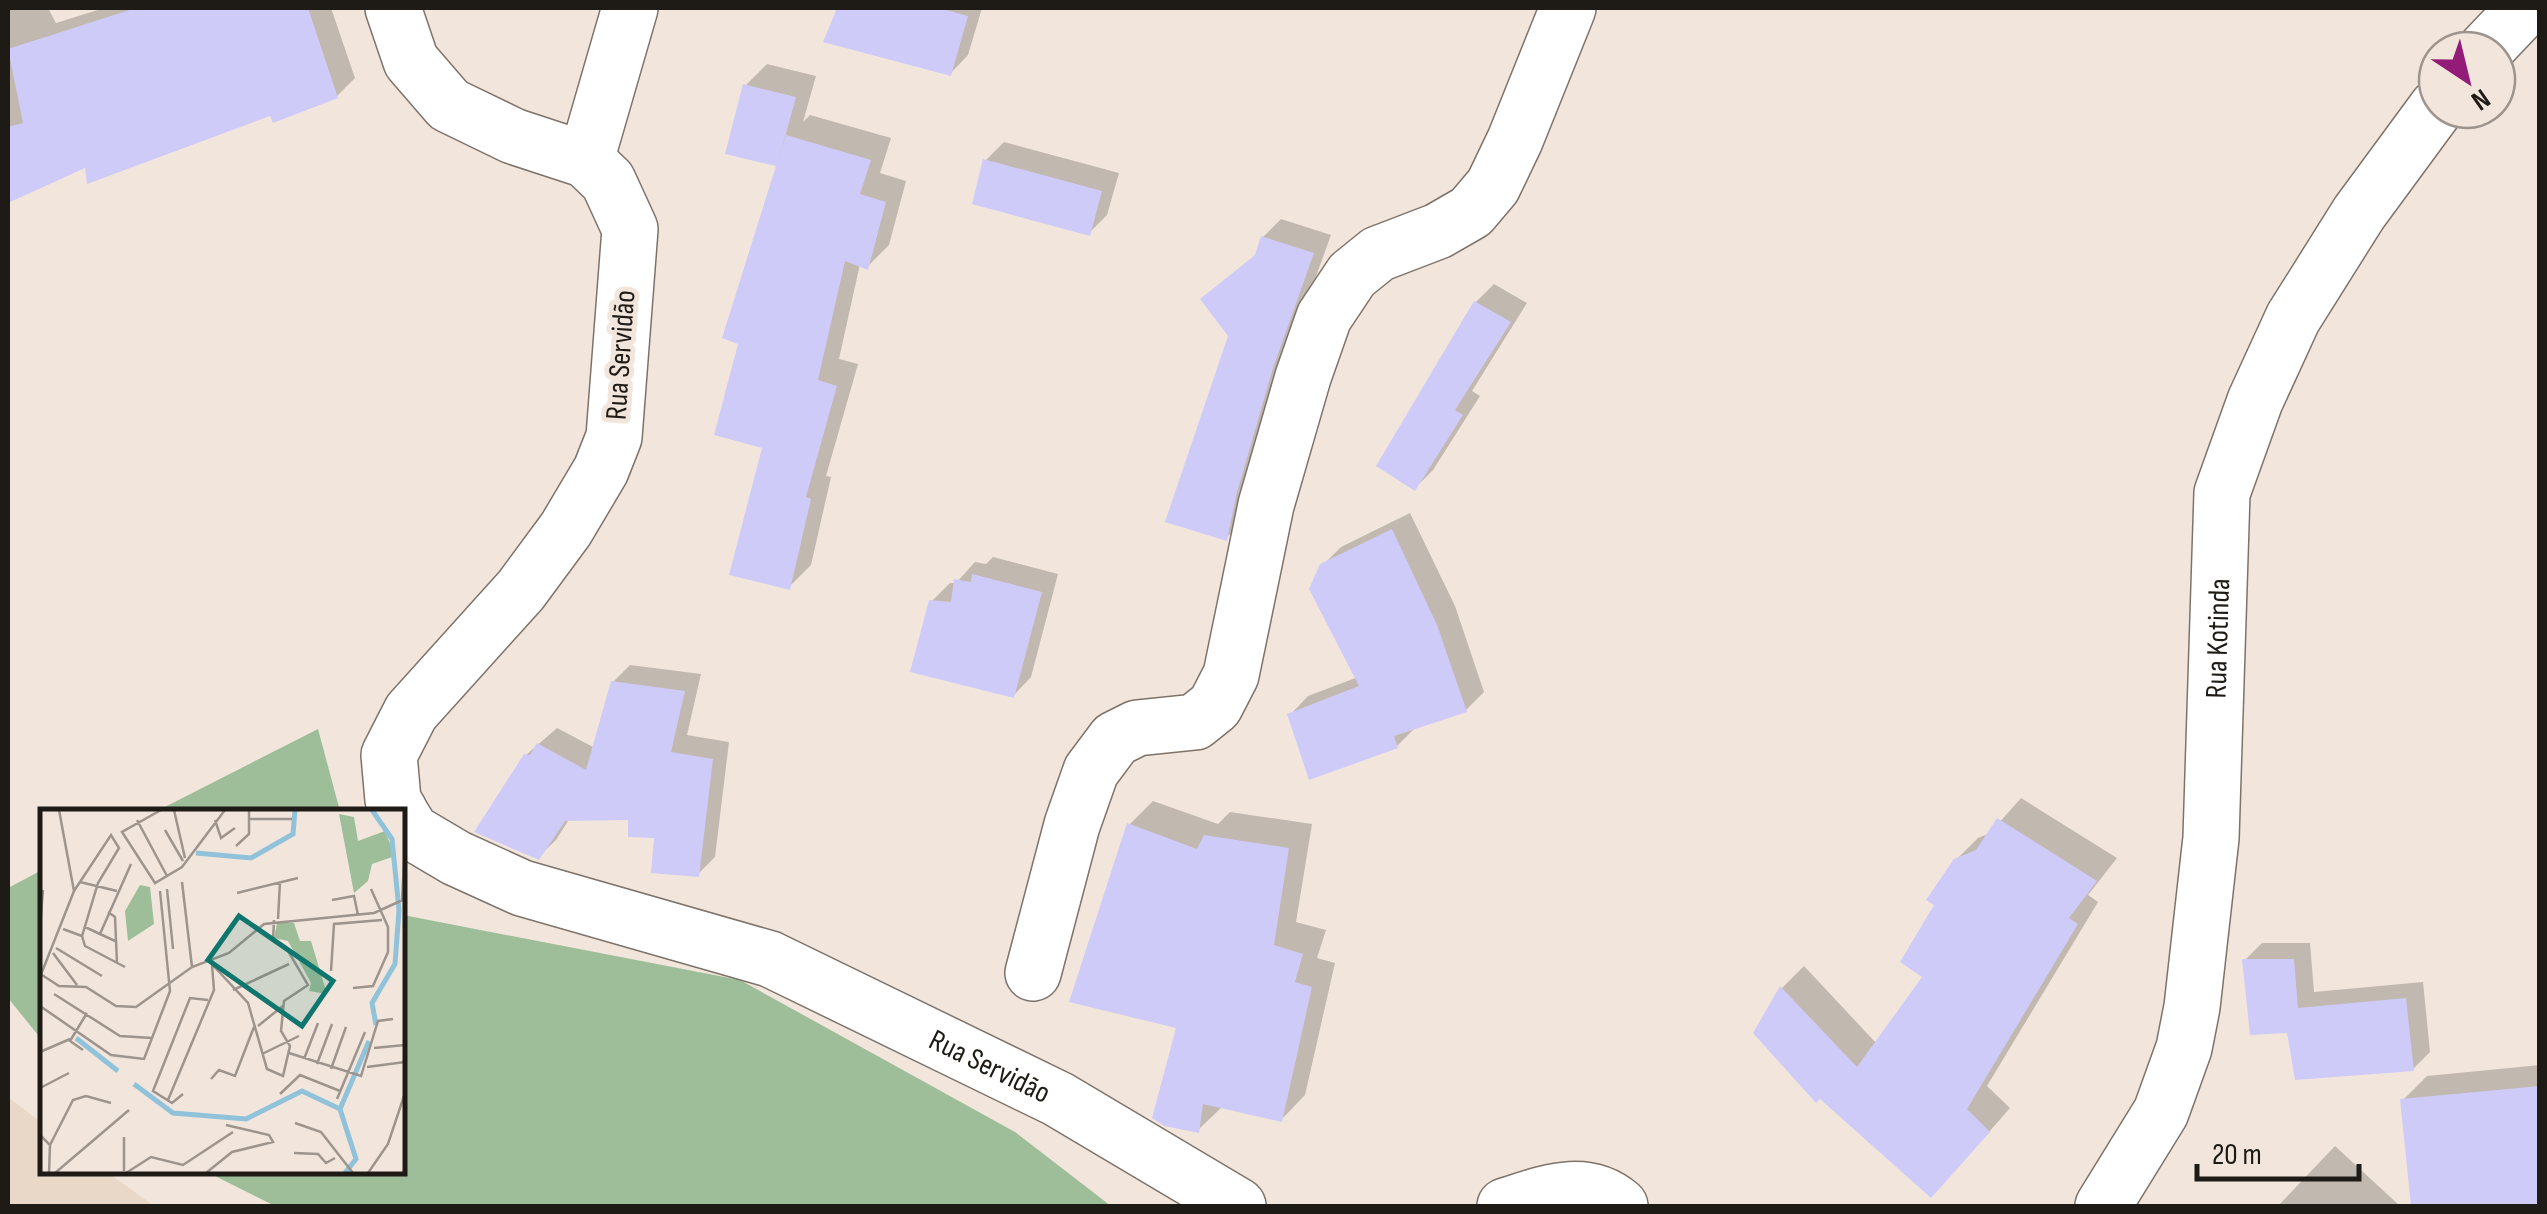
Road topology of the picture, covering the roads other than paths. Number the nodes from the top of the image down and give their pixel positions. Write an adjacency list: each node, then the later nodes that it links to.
1 (392, 8): 7 (street)
2 (630, 8): 7 (street)
3 (1568, 8): 10 (street)
4 (2525, 8): 5 (street)
5 (2504, 30)
6 (2420, 130): 14 (street, Rua Kotinda)
7 (586, 160): 8 (street, Rua Servidão)
8 (398, 809)
9 (405, 821): 11 (street, Rua Servidão)
10 (1033, 973)
11 (1238, 1206)
12 (1506, 1206): 13 (street)
13 (1620, 1206)
14 (2103, 1206)

